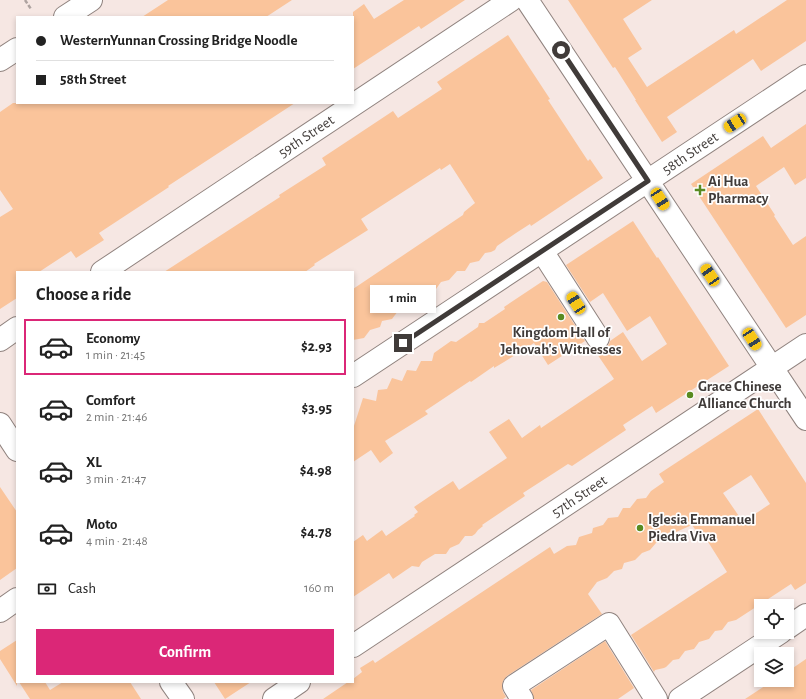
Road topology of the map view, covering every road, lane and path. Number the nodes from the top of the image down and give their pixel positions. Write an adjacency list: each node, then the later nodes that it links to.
1 (25, 0): 5 (path)
2 (90, 0): 6 (street)
3 (511, 0): 12 (street, 59th Street)
4 (527, 0): 10 (street)
5 (31, 9)
6 (66, 16)
7 (16, 50): 8 (street)
8 (0, 60)
9 (806, 76): 10 (street, 58th Street)
10 (648, 181): 11 (street, 58th Street); 17 (street)
11 (542, 251): 14 (street); 18 (street, 58th Street)
12 (104, 271)
13 (16, 329): 15 (street)
14 (598, 338)
15 (0, 340)
16 (806, 345): 17 (street, 57th Street)
17 (772, 368): 19 (street); 27 (street, 57th Street)
18 (354, 375)
19 (806, 419)
20 (0, 424): 21 (street)
21 (16, 448)
22 (16, 600): 23 (street)
23 (0, 611)
24 (806, 615): 25 (street)
25 (794, 623)
26 (770, 639): 34 (street)
27 (354, 645)
28 (172, 683): 30 (street)
29 (298, 683): 31 (street)
30 (183, 699)
31 (274, 699)
32 (522, 699): 33 (street)
33 (656, 699)
34 (680, 699)

